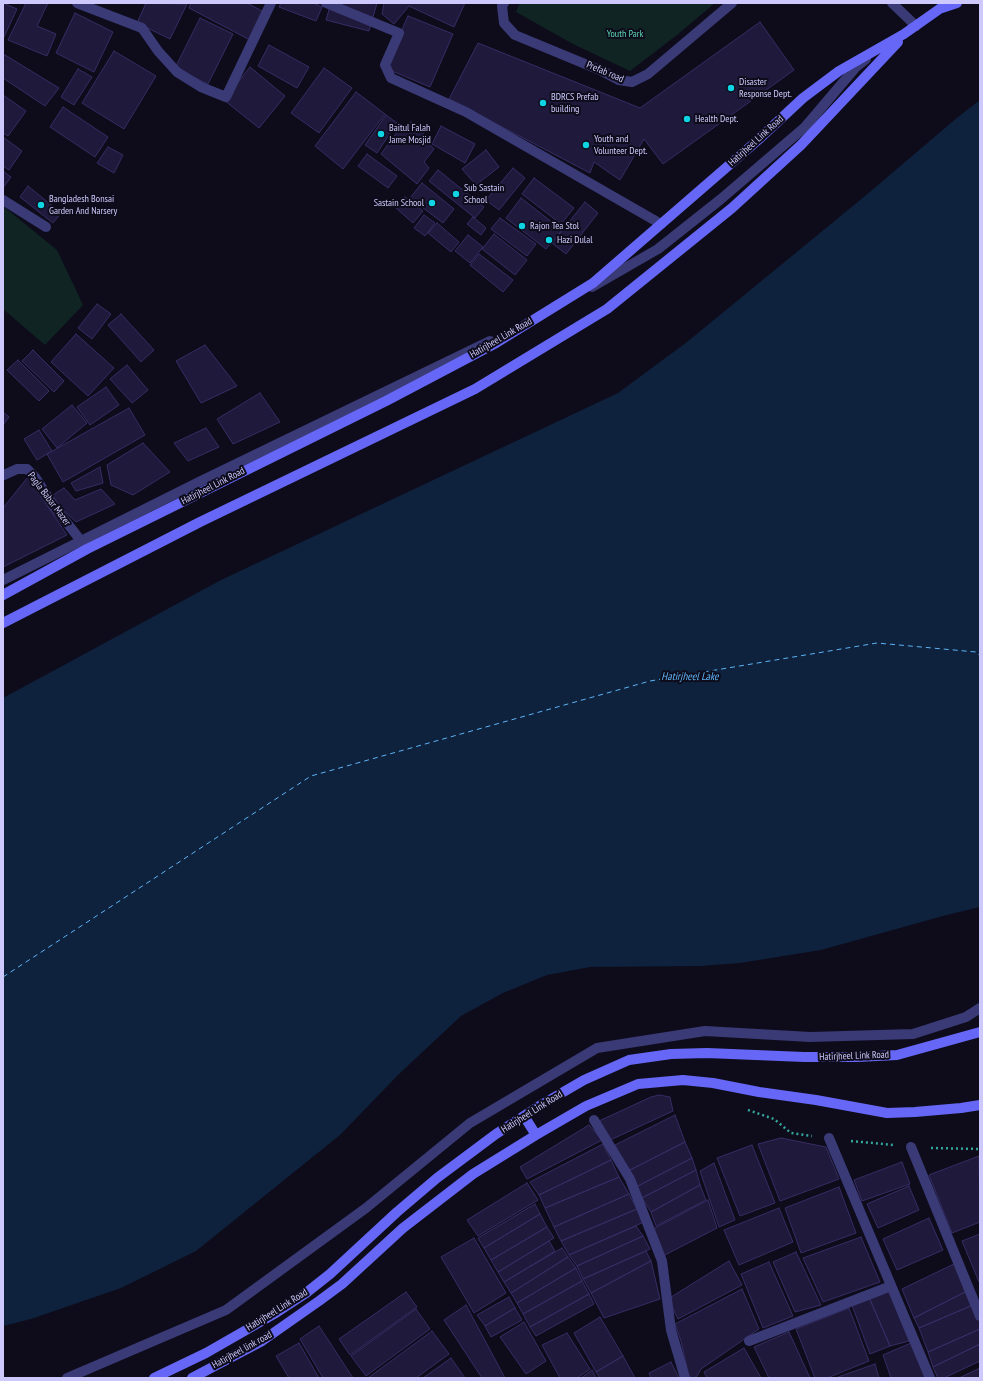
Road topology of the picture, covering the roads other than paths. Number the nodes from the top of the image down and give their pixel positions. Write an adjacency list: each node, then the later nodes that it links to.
1 (77, 3): 2 (street)
2 (271, 3)
3 (326, 3): 13 (street)
4 (504, 3): 5 (street, Prefab road)
5 (732, 3)
6 (892, 3): 10 (street)
7 (951, 3): 17 (street)
8 (957, 3): 9 (main road)
9 (944, 6): 10 (main road, Hatirjheel Link Road)
10 (916, 26): 11 (main road, Hatirjheel Link Road)
11 (904, 34): 13 (main road, Hatirjheel Link Road); 19 (main road)
12 (3, 200): 14 (street)
13 (661, 224): 16 (main road, Hatirjheel Link Road)
14 (46, 227)
15 (3, 474): 16 (street, Pagla Babar Mazer)
16 (87, 549): 18 (main road, Hatirjheel Link Road)
17 (3, 580)
18 (3, 595)
19 (3, 623)
20 (980, 1008): 32 (street)
21 (980, 1032): 23 (main road, Hatirjheel Link Road)
22 (980, 1105): 25 (main road, Hatirjheel Link Road)
23 (524, 1116): 25 (main road); 33 (main road, Hatirjheel Link Road)
24 (594, 1120): 35 (street)
25 (536, 1135): 30 (main road, Hatirjheel Link Road)
26 (829, 1138): 28 (street)
27 (911, 1147): 29 (street)
28 (891, 1286): 31 (street); 36 (street)
29 (980, 1316)
30 (292, 1321): 34 (main road, Hatirjheel link road)
31 (750, 1341)
32 (67, 1378)
33 (154, 1378)
34 (192, 1378)
35 (685, 1378)
36 (930, 1378)

